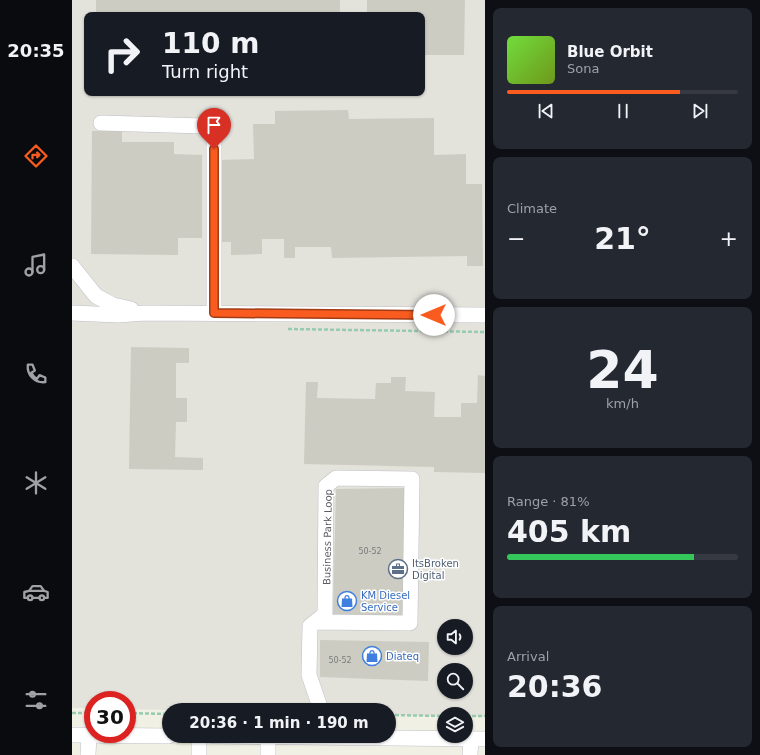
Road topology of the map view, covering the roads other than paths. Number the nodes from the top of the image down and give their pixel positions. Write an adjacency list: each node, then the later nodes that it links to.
1 (101, 123): 5 (street)
2 (72, 266): 4 (street)
3 (72, 313): 4 (street)
4 (145, 313): 5 (street)
5 (214, 313): 6 (street)
6 (485, 315)
7 (316, 622): 7 (street, Business Park Loop); 8 (street, Business Park Loop)
8 (319, 703)
9 (72, 735): 10 (street)
10 (84, 735)
11 (136, 736): 12 (street)
12 (162, 736)
13 (396, 738): 14 (street)
14 (478, 739): 21 (street)
15 (89, 743): 18 (street)
16 (199, 743): 19 (street)
17 (268, 743): 20 (street)
18 (88, 755)
19 (199, 755)
20 (268, 755)
21 (470, 755)

